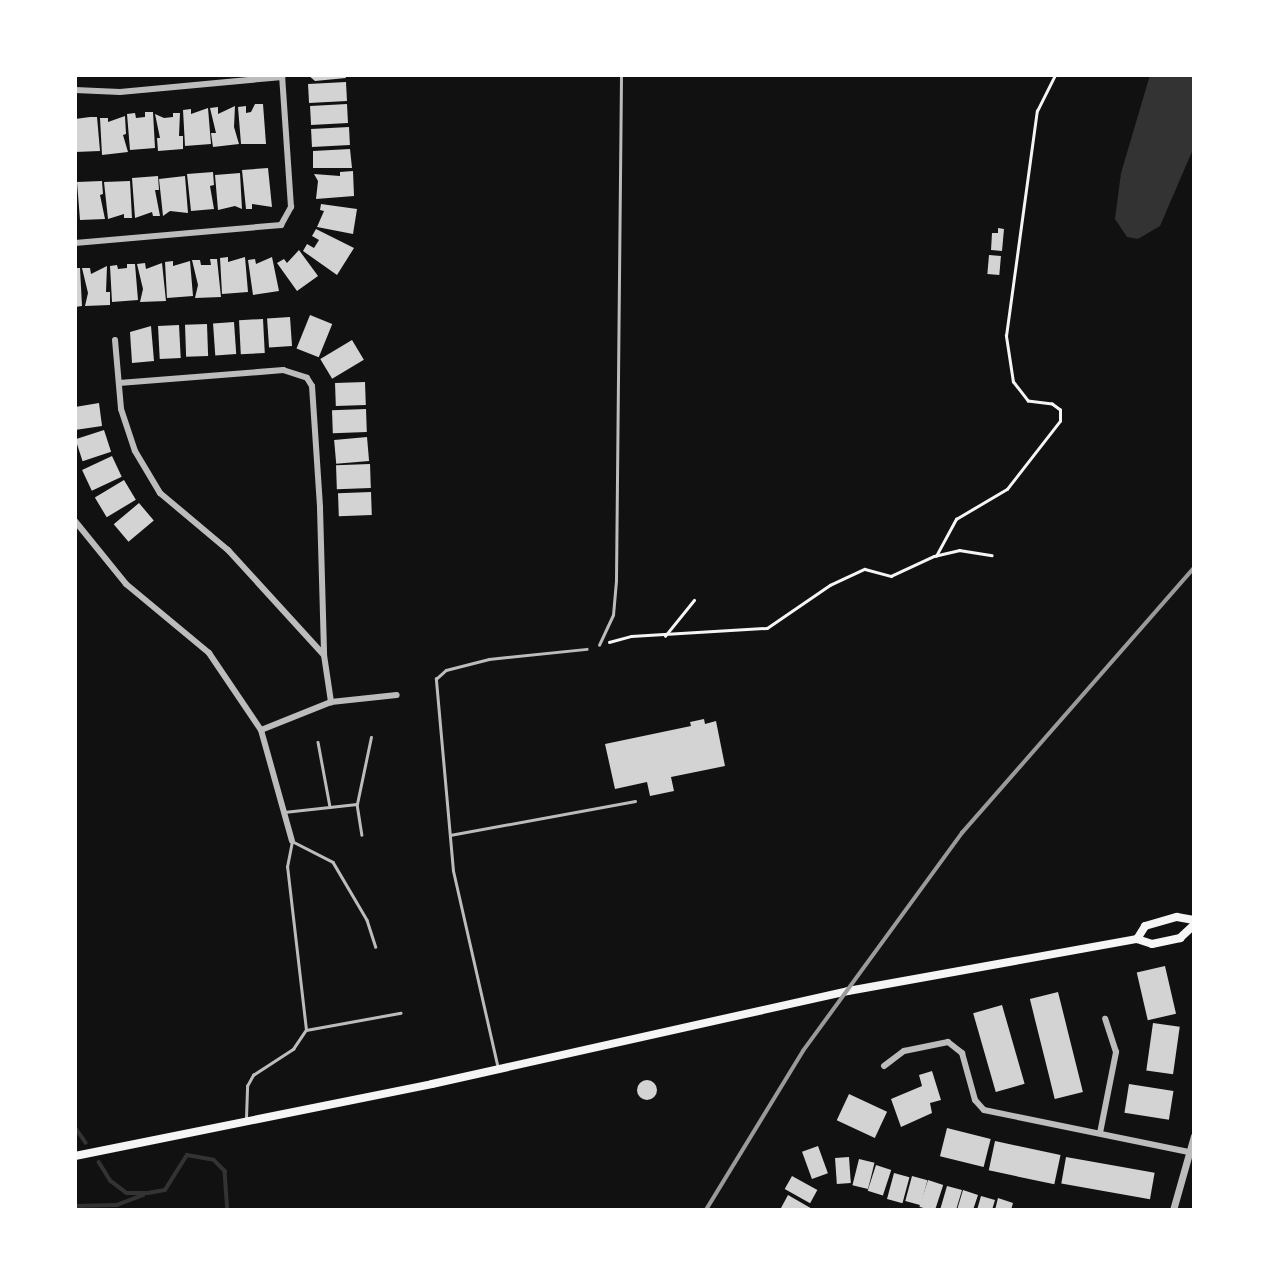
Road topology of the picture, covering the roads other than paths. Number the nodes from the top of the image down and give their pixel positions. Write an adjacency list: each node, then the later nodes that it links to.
1 (621, 75): 8 (lane)
2 (282, 76): 3 (street); 4 (street)
3 (75, 90)
4 (75, 243)
5 (115, 340): 6 (street)
6 (119, 383): 10 (street); 10 (street)
7 (75, 521): 13 (street)
8 (599, 645)
9 (586, 649): 21 (lane)
10 (324, 655): 12 (street)
11 (397, 695): 12 (street)
12 (331, 702): 13 (street)
13 (261, 730): 19 (street)
14 (371, 737): 17 (lane)
15 (318, 742): 18 (lane)
16 (635, 801): 21 (lane)
17 (357, 804): 18 (lane); 20 (lane)
18 (330, 807): 19 (lane)
19 (284, 812): 22 (street)
20 (362, 835)
21 (450, 835): 31 (lane)
22 (292, 841): 26 (lane); 29 (lane)
23 (1194, 920): 25 (main road)
24 (1194, 925): 25 (main road)
25 (1136, 939): 31 (main road)
26 (376, 947)
27 (400, 1013): 29 (lane)
28 (1105, 1019): 33 (street)
29 (306, 1030): 32 (lane)
30 (884, 1066): 33 (street)
31 (498, 1069): 32 (main road)
32 (246, 1122): 36 (main road)
33 (1100, 1133): 35 (street)
34 (1194, 1136): 35 (street)
35 (1191, 1152): 37 (street)
36 (75, 1156)
37 (1173, 1210)

